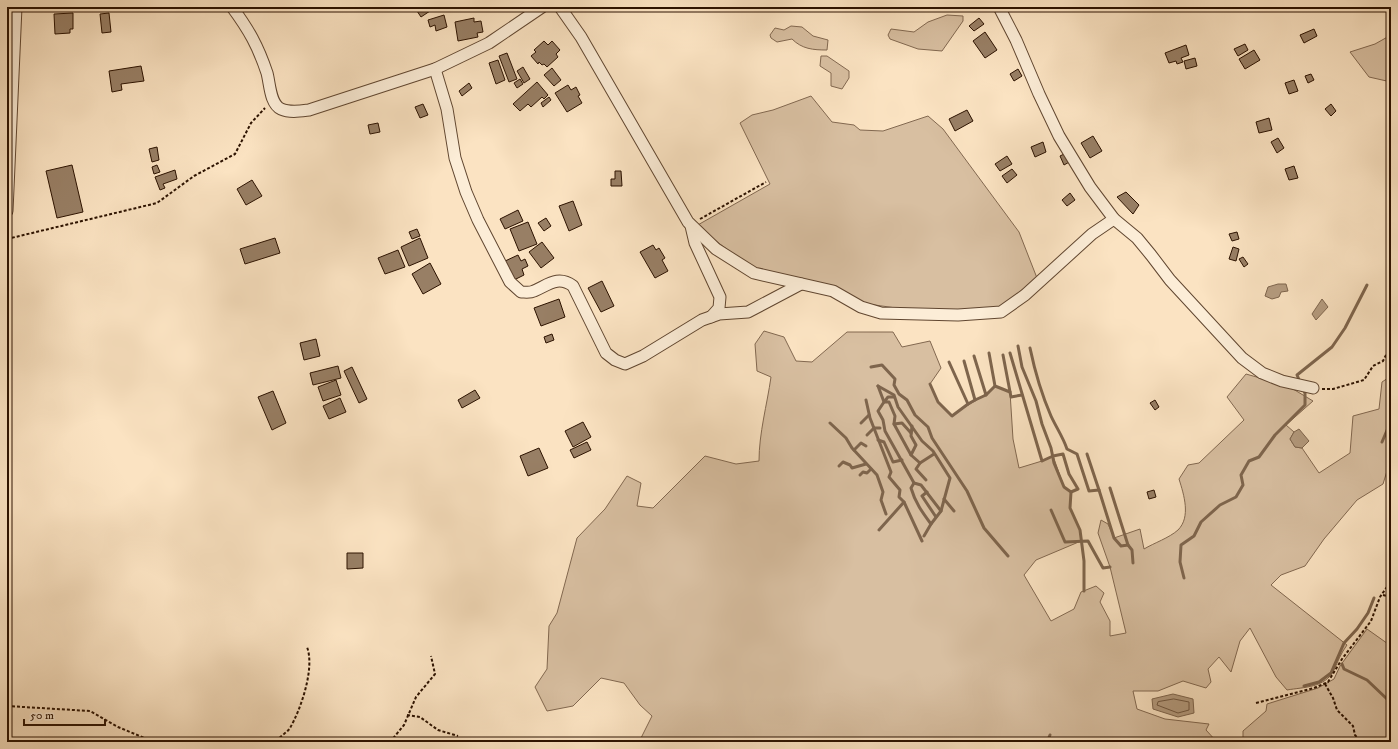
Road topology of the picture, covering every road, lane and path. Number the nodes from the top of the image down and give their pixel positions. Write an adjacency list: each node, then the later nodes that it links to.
1 (16, 7): 9 (street)
2 (232, 7): 7 (street)
3 (542, 7): 6 (street)
4 (560, 7): 11 (street)
5 (999, 7): 10 (street)
6 (435, 69): 7 (street); 14 (street)
7 (273, 101): 12 (path)
8 (766, 182): 11 (path)
9 (7, 210)
10 (1114, 219): 13 (street); 16 (street)
11 (690, 225): 13 (street); 14 (street)
12 (7, 239)
13 (801, 284): 14 (street)
14 (711, 317)
15 (1391, 345): 16 (path)
16 (1313, 388)
17 (1391, 581): 18 (path)
18 (1382, 594): 19 (path); 22 (path)
19 (1391, 597)
20 (307, 647): 28 (path)
21 (431, 656): 25 (path)
22 (1325, 684): 23 (path); 30 (path)
23 (1256, 703)
24 (7, 706): 27 (path)
25 (407, 715): 26 (path); 29 (path)
26 (458, 736)
27 (154, 742)
28 (277, 742)
29 (390, 742)
30 (1361, 742)

